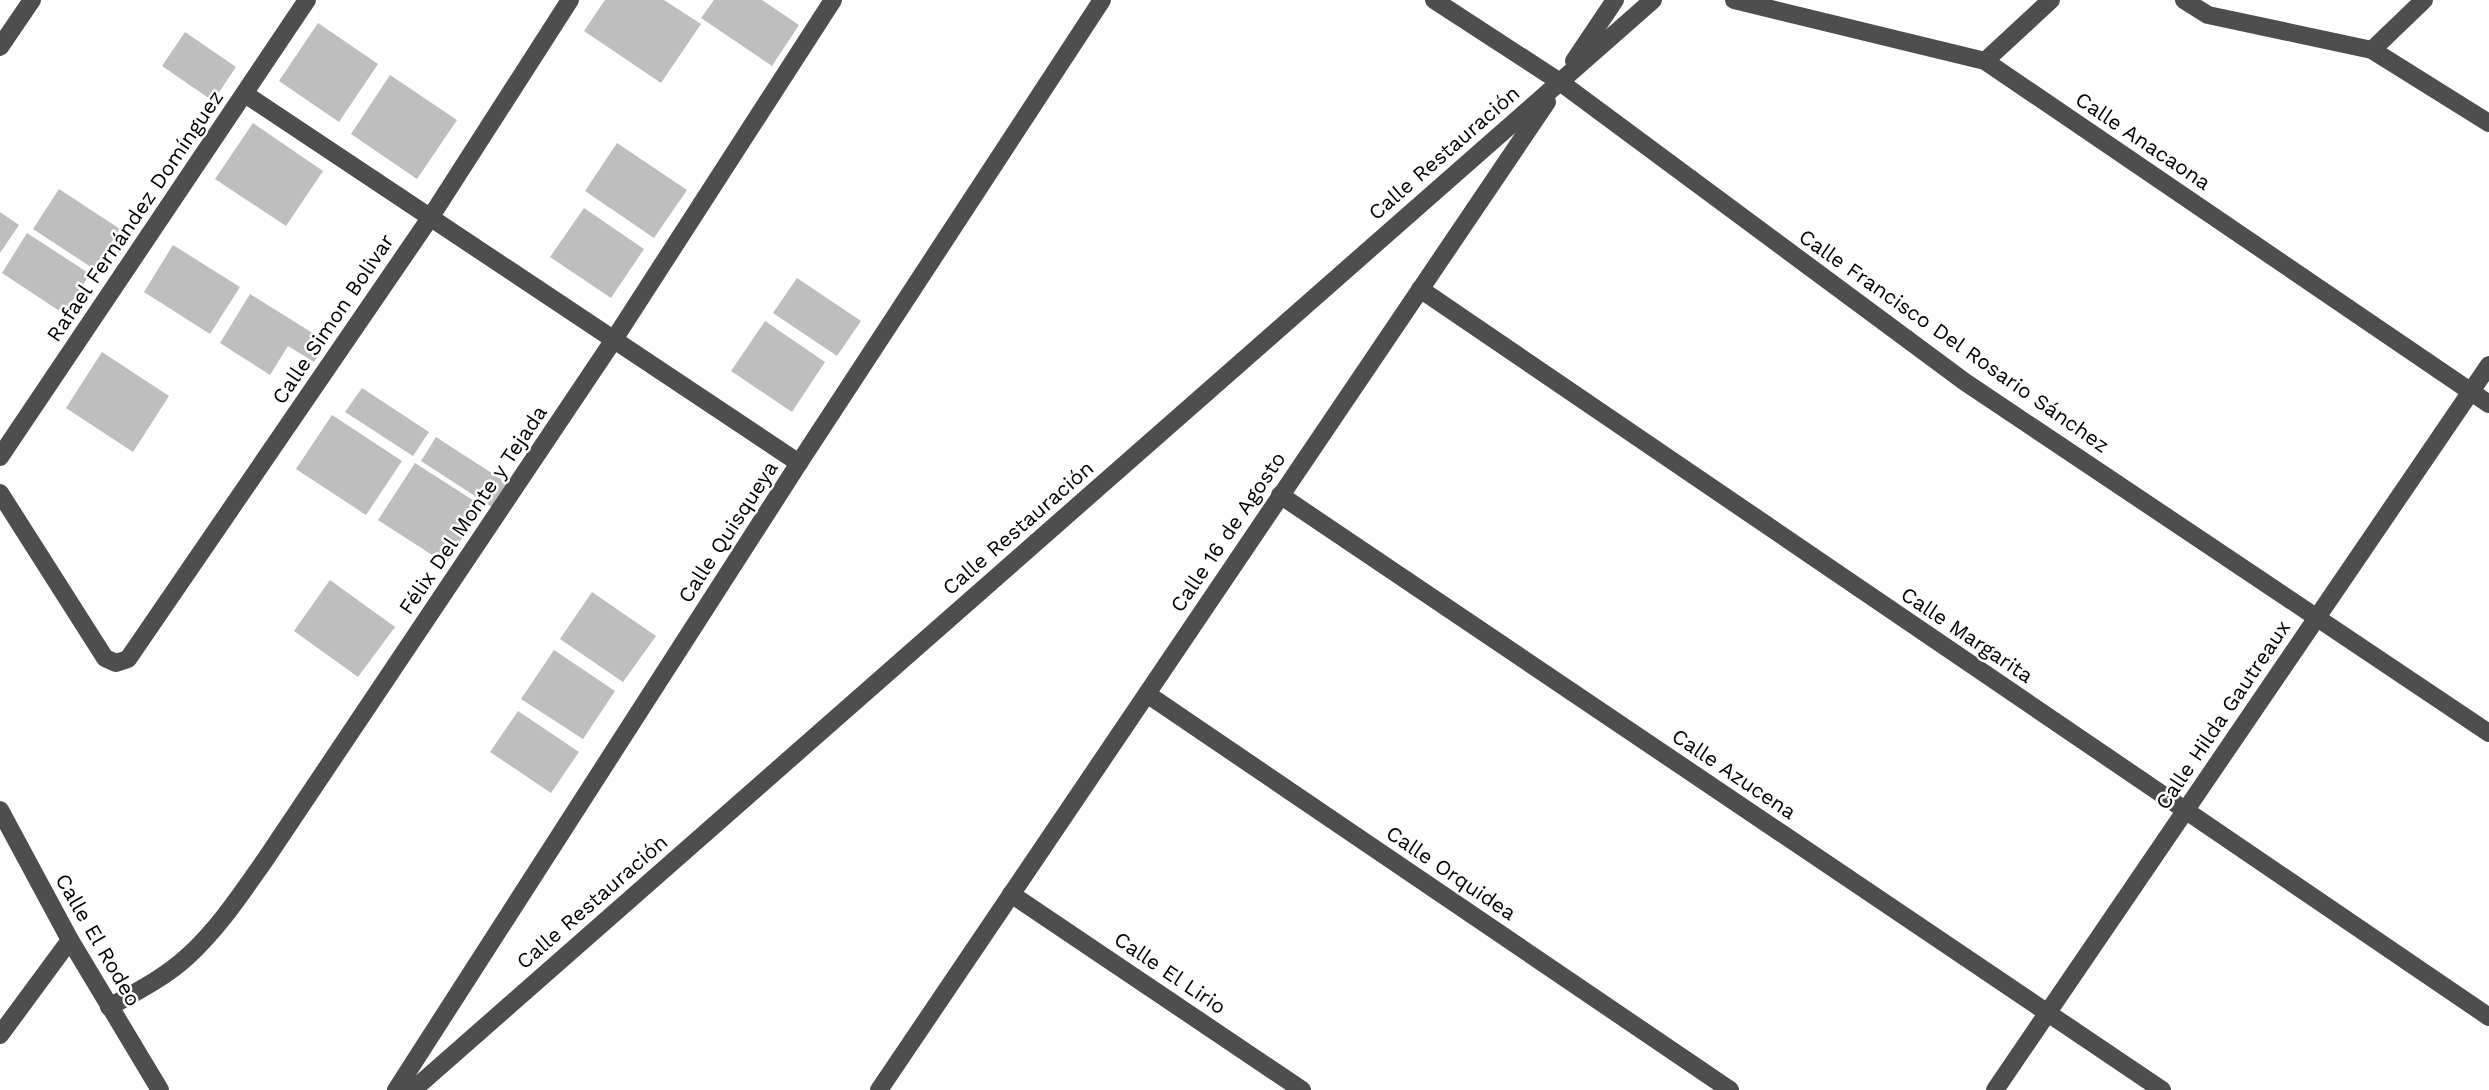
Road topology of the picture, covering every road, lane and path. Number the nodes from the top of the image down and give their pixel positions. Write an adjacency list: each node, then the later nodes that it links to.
1 (32, 0): 13 (street)
2 (307, 0): 17 (street, Rafael Fernández Domínguez)
3 (570, 0): 19 (street, Calle Simon Bolivar)
4 (833, 0): 21 (street, Félix Del Monte y Tejada)
5 (1102, 0): 26 (street, Calle Quisqueya)
6 (1434, 0): 16 (street, Calle Francisco Del Rosario Sánchez)
7 (1615, 0): 16 (street, Calle 16 de Agosto)
8 (1653, 0): 16 (street, Calle Restauración)
9 (1734, 0): 15 (street, Calle Anacaona)
10 (2051, 0): 15 (street)
11 (2184, 0): 14 (street)
12 (2424, 0): 14 (street)
13 (0, 47)
14 (2372, 50): 18 (street)
15 (1985, 61): 23 (street, Calle Anacaona)
16 (1560, 82): 20 (street, Calle 16 de Agosto); 29 (street, Calle Francisco Del Rosario Sánchez); 42 (street, Calle Restauración)
17 (245, 94): 19 (street); 25 (street, Rafael Fernández Domínguez)
18 (2489, 123)
19 (430, 218): 21 (street); 27 (street, Calle Simon Bolivar)
20 (1420, 289): 28 (street, Calle 16 de Agosto); 33 (street, Calle Margarita)
21 (613, 341): 26 (street); 36 (street, Félix Del Monte y Tejada)
22 (2489, 365): 23 (street, Calle Hilda Gautreaux)
23 (2470, 391): 24 (street, Calle Anacaona); 29 (street, Calle Hilda Gautreaux)
24 (2489, 404)
25 (0, 457)
26 (799, 463): 41 (street, Calle Quisqueya)
27 (0, 493)
28 (1280, 495): 30 (street, Calle 16 de Agosto); 37 (street, Calle Azucena)
29 (2316, 618): 31 (street, Calle Francisco Del Rosario Sánchez); 33 (street, Calle Hilda Gautreaux)
30 (1147, 694): 34 (street, Calle 16 de Agosto); 45 (street, Calle Orquidea)
31 (2489, 733)
32 (0, 810): 35 (street, Calle El Rodeo)
33 (2185, 810): 37 (street, Calle Hilda Gautreaux); 38 (street, Calle Margarita)
34 (1011, 894): 43 (street, Calle 16 de Agosto); 44 (street, Calle El Lirio)
35 (70, 940): 36 (street, Calle El Rodeo); 39 (street)
36 (109, 1007): 40 (street, Calle El Rodeo)
37 (2047, 1013): 46 (street, Calle Hilda Gautreaux); 47 (street, Calle Azucena)
38 (2489, 1017)
39 (0, 1035)
40 (160, 1090)
41 (396, 1090)
42 (413, 1090)
43 (879, 1090)
44 (1303, 1090)
45 (1730, 1090)
46 (1994, 1090)
47 (2162, 1090)

